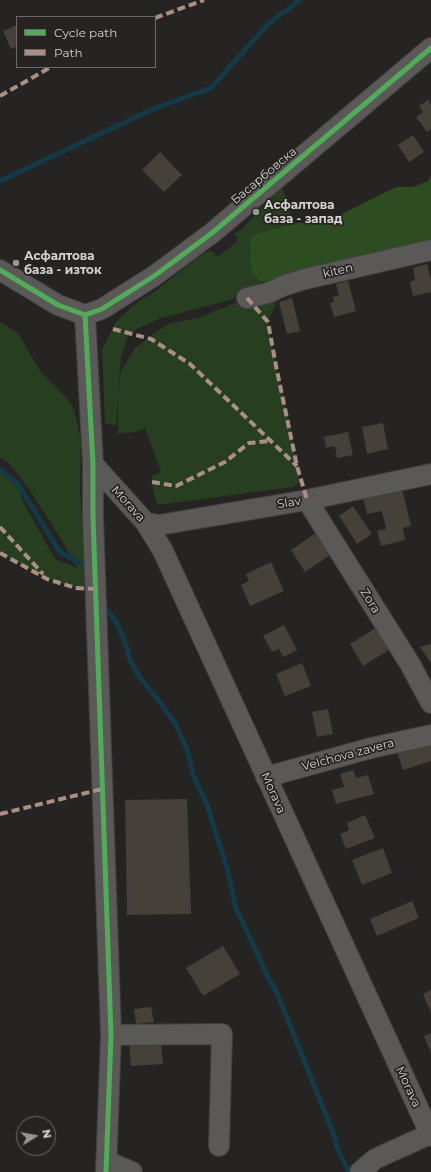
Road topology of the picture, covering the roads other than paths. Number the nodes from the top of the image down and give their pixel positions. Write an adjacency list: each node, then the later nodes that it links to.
1 (431, 48): 5 (street, Басарбовска)
2 (431, 250): 4 (street, kiten)
3 (0, 270): 5 (street)
4 (247, 298)
5 (94, 312): 6 (street)
6 (93, 464): 9 (street, Morava); 13 (street)
7 (431, 474): 8 (street, Slav)
8 (307, 500): 9 (street, Slav); 10 (street, Zora)
9 (146, 523): 12 (street, Morava)
10 (431, 703)
11 (431, 735): 12 (street, Velchova zavera)
12 (266, 777): 14 (street, Morava)
13 (111, 1035): 15 (street); 16 (street)
14 (431, 1135): 18 (street)
15 (219, 1146)
16 (108, 1168): 17 (street)
17 (132, 1172)
18 (360, 1172)

